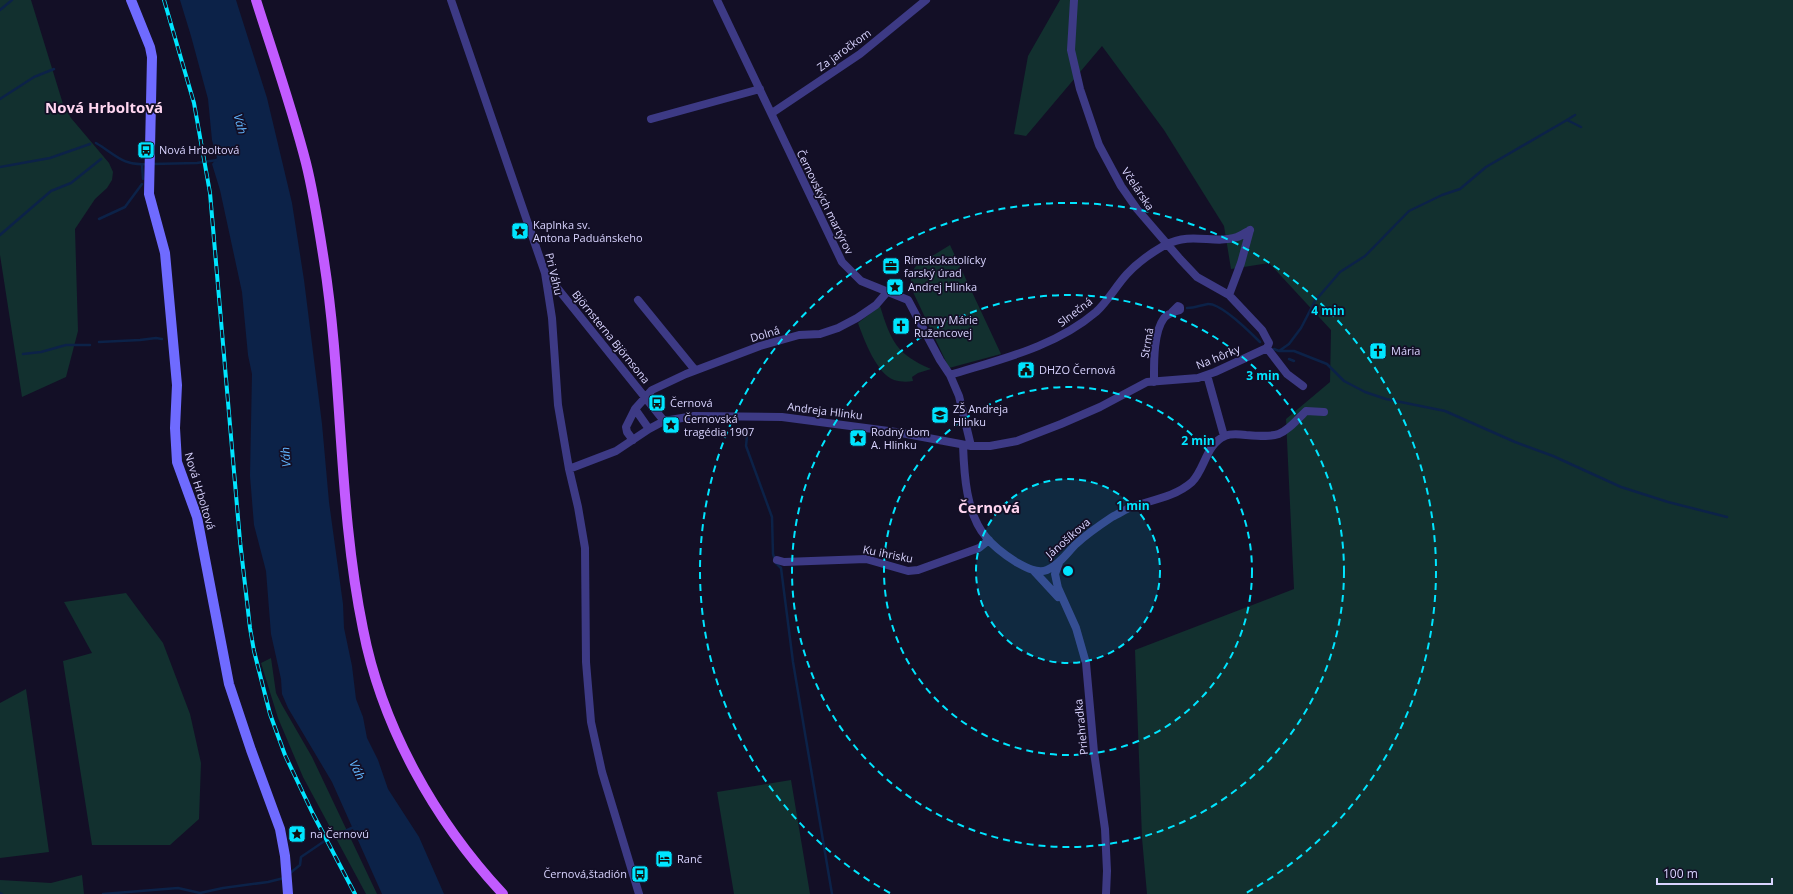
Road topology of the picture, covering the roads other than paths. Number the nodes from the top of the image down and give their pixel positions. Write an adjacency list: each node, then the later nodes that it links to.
1 (131, 0): 36 (street, Nová Hrboltová)
2 (256, 0): 37 (main road)
3 (451, 0): 11 (street, Pri Váhu)
4 (717, 0): 7 (street, Černovských martýrov)
5 (926, 0): 8 (street, Za jaročkom)
6 (1074, 0): 10 (street, Včelárska)
7 (760, 89): 8 (street, Černovských martýrov); 9 (street)
8 (772, 113): 12 (street, Černovských martýrov)
9 (651, 119)
10 (1167, 244): 13 (street, Včelárska); 13 (street, Slnečná); 18 (street, Slnečná)
11 (545, 273): 22 (street, Björnsterna Björnsona); 30 (street, Pri Váhu)
12 (888, 291): 17 (street, Dolná); 18 (street, Černovských martýrov)
13 (1229, 295): 16 (street, Včelárska)
14 (638, 300): 17 (street)
15 (1172, 312): 20 (street, Strmá)
16 (1268, 346): 19 (street, Na hôrky); 21 (street, Včelárska)
17 (695, 370): 22 (street, Dolná)
18 (950, 375): 29 (street, Černovských martýrov)
19 (1207, 375): 20 (street, Na hôrky); 27 (street)
20 (1150, 382): 29 (street, Andreja Hlinku)
21 (1303, 386)
22 (645, 396): 23 (street); 25 (street, Björnsterna Björnsona)
23 (635, 409): 26 (street); 28 (street)
24 (1324, 412): 27 (street)
25 (664, 421): 26 (street, Andreja Hlinku); 29 (street, Andreja Hlinku)
26 (649, 429): 28 (street, Andreja Hlinku)
27 (1224, 436): 33 (street, Jánošíkova)
28 (633, 440): 30 (street, Andreja Hlinku)
29 (967, 446): 31 (street)
30 (569, 469): 38 (street, Pri Váhu)
31 (989, 540): 32 (street, Ku ihrisku); 34 (street)
32 (777, 560)
33 (1058, 563): 34 (street, Jánošíkova); 35 (street, Priehradka)
34 (1034, 571): 35 (street)
35 (1066, 607): 39 (street, Priehradka)
36 (288, 894)
37 (503, 894)
38 (639, 894)
39 (1106, 894)

